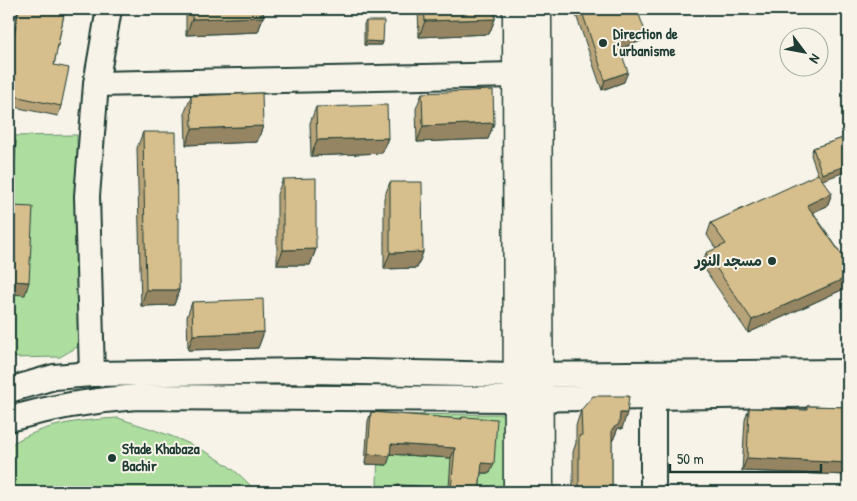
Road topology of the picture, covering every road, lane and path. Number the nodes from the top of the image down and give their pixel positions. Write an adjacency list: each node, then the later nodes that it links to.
1 (109, 9): 5 (street)
2 (517, 9): 4 (street)
3 (537, 9): 9 (street)
4 (516, 75): 5 (street); 9 (street)
5 (96, 84): 7 (street)
6 (848, 372): 8 (street)
7 (92, 374): 9 (street); 10 (street)
8 (653, 385): 9 (street); 11 (street); 15 (street)
9 (529, 387): 12 (street); 13 (street); 14 (street)
10 (9, 390)
11 (848, 394)
12 (9, 419)
13 (518, 492)
14 (539, 492)
15 (653, 492)

